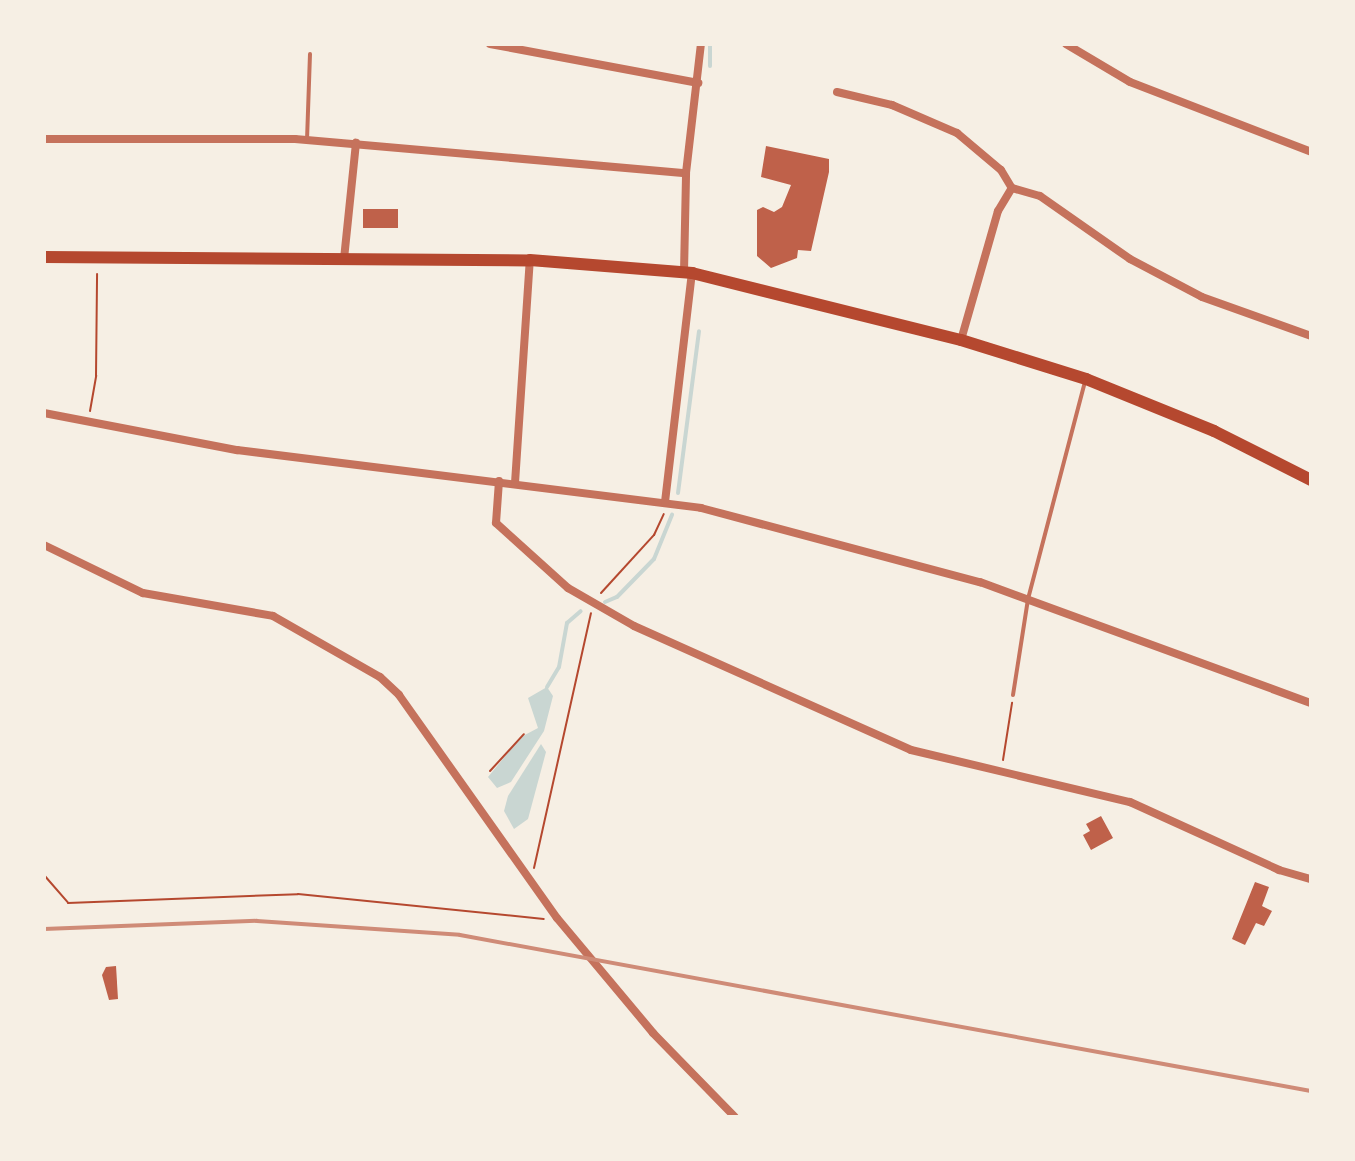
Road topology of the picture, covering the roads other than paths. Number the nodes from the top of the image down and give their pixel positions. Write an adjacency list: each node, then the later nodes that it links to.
1 (490, 44): 5 (street)
2 (701, 44): 5 (street)
3 (1066, 44): 10 (street)
4 (310, 54): 8 (lane)
5 (698, 83): 11 (street)
6 (837, 92): 12 (street)
7 (44, 139): 8 (street)
8 (307, 140): 9 (street)
9 (356, 143): 11 (street); 14 (street)
10 (1311, 152)
11 (686, 173): 16 (street)
12 (1012, 188): 17 (street); 18 (street)
13 (44, 257): 14 (main road)
14 (344, 259): 15 (main road)
15 (530, 260): 16 (main road); 23 (street)
16 (688, 272): 18 (main road); 24 (street)
17 (1311, 336)
18 (961, 340): 19 (main road)
19 (1086, 379): 21 (main road); 26 (lane)
20 (44, 413): 22 (street)
21 (1311, 480)
22 (499, 481): 23 (street); 29 (street)
23 (515, 483): 24 (street)
24 (665, 506): 26 (street)
25 (44, 545): 30 (street)
26 (1028, 599): 27 (lane); 28 (street)
27 (1013, 695)
28 (1311, 703)
29 (1311, 879)
30 (735, 1117)

